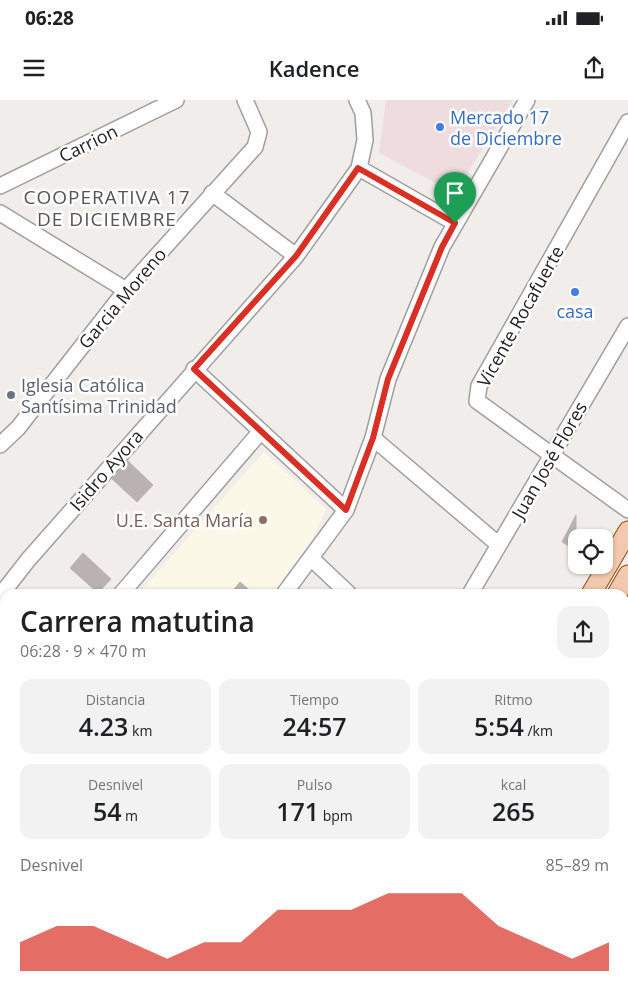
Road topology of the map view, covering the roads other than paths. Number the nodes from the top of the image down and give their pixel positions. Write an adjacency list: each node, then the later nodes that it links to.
1 (176, 100): 7 (street, Carrion)
2 (245, 100): 8 (street, Garcia Moreno)
3 (357, 100): 6 (street, Isidro Ayora)
4 (527, 100): 10 (street)
5 (628, 122): 18 (street, Vicente Rocafuerte)
6 (358, 168): 10 (street); 11 (street, Isidro Ayora)
7 (0, 186)
8 (212, 193): 11 (street); 12 (street, Garcia Moreno)
9 (0, 213): 12 (street)
10 (455, 223): 16 (street)
11 (296, 256): 14 (street, Isidro Ayora)
12 (126, 290): 17 (street, Garcia Moreno)
13 (628, 326): 18 (street, Juan José Flores)
14 (194, 369): 15 (street); 25 (street, Isidro Ayora)
15 (262, 431): 19 (street); 26 (street)
16 (373, 438): 19 (street); 22 (street)
17 (0, 445)
18 (552, 455): 20 (street, Vicente Rocafuerte); 22 (street, Juan José Flores)
19 (346, 510): 23 (street)
20 (628, 510)
21 (628, 531): 30 (main road)
22 (499, 545): 29 (street, Juan José Flores)
23 (312, 559): 27 (street); 28 (street)
24 (628, 575): 31 (main road)
25 (5, 589)
26 (125, 589)
27 (288, 589)
28 (344, 589)
29 (473, 589)
30 (594, 589)
31 (620, 589)

